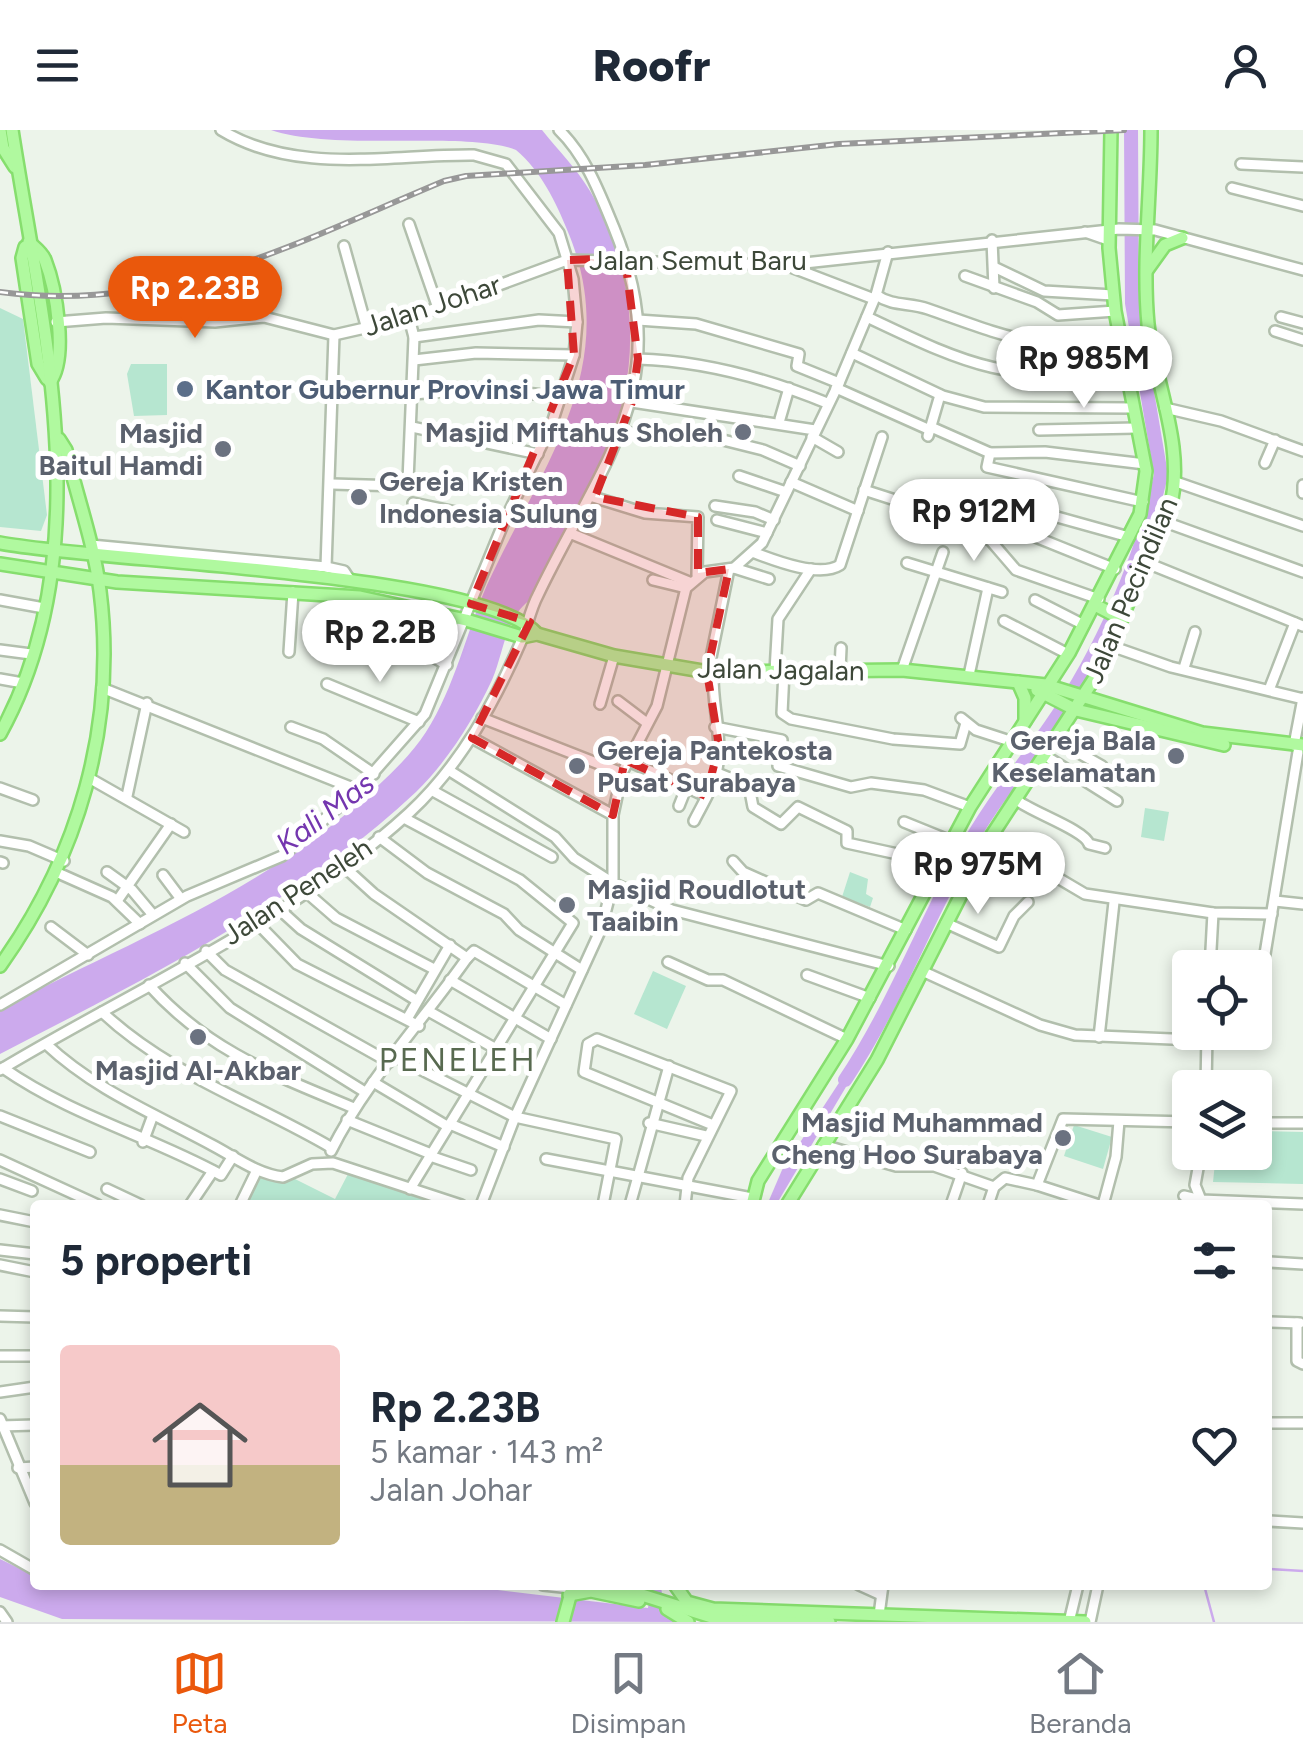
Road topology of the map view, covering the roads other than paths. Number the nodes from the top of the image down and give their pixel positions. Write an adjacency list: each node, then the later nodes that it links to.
1 (0, 130): 10 (main road)
2 (12, 130): 10 (main road)
3 (20, 130): 10 (main road)
4 (221, 130): 22 (street)
5 (559, 130): 21 (street, Jalan Peneleh)
6 (1111, 130): 15 (main road)
7 (1152, 130): 14 (main road, Jalan Pecindilan)
8 (1240, 164): 9 (street)
9 (1303, 167)
10 (19, 172): 18 (main road)
11 (1232, 188): 12 (street)
12 (1303, 206)
13 (408, 224): 31 (street)
14 (1143, 229): 15 (street, Jalan Semut Baru); 16 (street, Jalan Semut Baru); 25 (main road, Jalan Pecindilan)
15 (1112, 233): 17 (street, Jalan Semut Baru); 29 (main road)
16 (1182, 238): 25 (main road); 26 (street, Jalan Semut Baru)
17 (992, 240): 20 (street, Jalan Semut Baru); 24 (street)
18 (28, 242): 37 (main road); 51 (main road)
19 (344, 246): 40 (street)
20 (888, 252): 23 (street, Jalan Semut Baru); 30 (street)
21 (621, 258): 22 (street, Jalan Semut Baru); 23 (street, Jalan Semut Baru); 36 (street, Jalan Peneleh)
22 (573, 260): 31 (street, Jalan Johar); 38 (street)
23 (786, 264): 30 (street)
24 (994, 268): 28 (street); 29 (street)
25 (1147, 270): 60 (main road, Jalan Pecindilan)
26 (1303, 270)
27 (966, 276): 28 (street)
28 (994, 288): 32 (street)
29 (1113, 294): 32 (main road)
30 (875, 297): 33 (street); 45 (street)
31 (438, 308): 35 (street, Jalan Johar)
32 (1115, 312): 45 (main road)
33 (866, 317): 46 (street); 50 (street)
34 (1281, 317): 39 (street)
35 (409, 318): 40 (street, Jalan Johar); 43 (street)
36 (638, 320): 48 (street, Jalan Peneleh); 52 (street)
37 (56, 322): 42 (street, Jalan Johar); 51 (main road)
38 (578, 322): 43 (street); 47 (street)
39 (1303, 322)
40 (367, 329): 42 (street, Jalan Johar)
41 (1275, 331): 44 (street)
42 (334, 335): 82 (street)
43 (414, 337): 49 (street)
44 (1303, 340)
45 (1120, 343): 50 (main road)
46 (852, 353): 52 (street); 55 (street)
47 (574, 355): 49 (street); 56 (street)
48 (638, 359): 53 (street); 57 (street, Jalan Peneleh)
49 (414, 360): 54 (street)
50 (1125, 366): 59 (main road)
51 (50, 382): 69 (main road)
52 (838, 385): 58 (street); 66 (street)
53 (789, 388): 58 (street); 61 (street)
54 (414, 394): 56 (street); 62 (street)
55 (940, 394): 59 (street); 66 (street)
56 (562, 398): 76 (street)
57 (632, 402): 65 (street, Jalan Peneleh); 67 (street)
58 (827, 403): 67 (street)
59 (1132, 408): 63 (main road)
60 (1165, 408): 72 (street); 81 (main road, Jalan Pecindilan)
61 (780, 419)
62 (412, 427): 76 (street); 82 (street)
63 (1136, 428): 64 (street); 78 (main road)
64 (1039, 430)
65 (622, 431): 70 (street); 86 (street, Jalan Peneleh)
66 (930, 431): 75 (street)
67 (814, 434): 74 (street); 79 (street)
68 (882, 437): 84 (street)
69 (59, 439): 101 (main road); 102 (main road)
70 (666, 440)
71 (723, 440): 79 (street)
72 (1274, 440): 73 (street); 77 (street)
73 (1303, 451)
74 (838, 452)
75 (990, 453): 78 (street); 87 (street)
76 (538, 454): 93 (street)
77 (1265, 463)
78 (1145, 464): 87 (main road)
79 (800, 466): 83 (street)
80 (739, 476): 83 (street)
81 (1176, 482): 94 (main road, Jalan Pecindilan); 95 (street)
82 (332, 484): 109 (street)
83 (789, 487): 90 (street); 92 (street)
84 (864, 490): 90 (street); 127 (street)
85 (978, 495): 99 (street)
86 (593, 497): 98 (street, Jalan Peneleh); 120 (street)
87 (1143, 502): 99 (main road)
88 (413, 503): 93 (street)
89 (715, 506): 92 (street)
90 (858, 511): 112 (street)
91 (718, 520): 97 (street)
92 (774, 520): 97 (street)
93 (504, 522): 128 (street)
94 (1164, 522): 106 (main road, Jalan Pecindilan); 114 (street)
95 (1303, 526)
96 (1013, 528): 111 (street)
97 (767, 533): 104 (street)
98 (572, 534): 120 (street); 132 (street, Jalan Peneleh)
99 (1129, 537): 111 (main road)
100 (0, 543): 102 (main road)
101 (92, 551): 102 (main road); 108 (main road); 116 (main road)
102 (54, 552): 115 (main road)
103 (943, 552): 113 (street)
104 (755, 553): 110 (street); 112 (street)
105 (906, 563): 113 (street)
106 (1147, 563): 131 (main road, Jalan Pecindilan); 135 (street)
107 (0, 564): 115 (main road)
108 (230, 565): 109 (street); 117 (main road)
109 (326, 567): 117 (street)
110 (732, 568): 119 (street); 120 (street); 154 (street)
111 (1114, 568): 127 (main road)
112 (811, 569): 153 (street)
113 (936, 572): 121 (street); 152 (street)
114 (1303, 572)
115 (51, 573): 116 (main road); 129 (main road)
116 (98, 579): 122 (main road); 160 (main road)
117 (350, 580): 124 (main road)
118 (653, 580): 120 (street)
119 (769, 580)
120 (691, 582): 149 (street)
121 (988, 588): 123 (street); 155 (street)
122 (293, 592): 130 (main road); 144 (street)
123 (1002, 592)
124 (427, 593): 128 (main road); 130 (main road)
125 (0, 600): 129 (street)
126 (1034, 600): 136 (street)
127 (1099, 604): 131 (main road); 136 (main road)
128 (474, 605): 132 (main road); 133 (street)
129 (44, 608): 145 (main road)
130 (424, 611): 133 (main road)
131 (1119, 617): 141 (main road, Jalan Pecindilan)
132 (523, 620): 138 (main road); 140 (street, Jalan Peneleh)
133 (470, 621): 140 (main road); 148 (street)
134 (1004, 621): 146 (street)
135 (1299, 624): 162 (street)
136 (1084, 625): 146 (main road)
137 (1195, 632): 150 (street)
138 (537, 634): 140 (main road); 147 (main road, Jalan Jagalan)
139 (397, 636): 148 (street)
140 (517, 636): 170 (street, Jalan Peneleh)
141 (1110, 646): 150 (street); 164 (main road, Jalan Pecindilan)
142 (841, 648): 151 (street)
143 (0, 650): 145 (street)
144 (289, 652)
145 (31, 654): 157 (main road)
146 (1068, 654): 161 (main road)
147 (614, 656): 149 (main road, Jalan Jagalan); 168 (street)
148 (447, 665): 171 (street)
149 (665, 665): 154 (main road, Jalan Jagalan); 172 (street)
150 (1184, 668): 162 (street)
151 (840, 670): 152 (main road, Jalan Jagalan); 153 (main road, Jalan Jagalan)
152 (902, 670): 155 (main road, Jalan Jagalan)
153 (779, 671): 154 (main road, Jalan Jagalan); 181 (street)
154 (710, 672): 175 (street)
155 (969, 675): 158 (main road, Jalan Jagalan)
156 (0, 679): 157 (street)
157 (23, 683): 176 (main road)
158 (1023, 683): 161 (main road, Jalan Jagalan); 173 (main road)
159 (327, 684): 171 (street)
160 (102, 688): 167 (street); 192 (main road)
161 (1044, 689): 163 (main road, Jalan Jagalan); 173 (main road)
162 (1269, 690): 165 (street)
163 (1057, 695): 164 (main road); 169 (main road)
164 (1080, 697): 169 (main road, Jalan Pecindilan); 177 (main road)
165 (1303, 698): 182 (street)
166 (618, 701): 172 (street)
167 (147, 702): 196 (street); 198 (street)
168 (600, 704)
169 (1072, 709): 177 (main road); 180 (main road, Jalan Pecindilan)
170 (482, 718): 178 (street, Jalan Peneleh); 189 (street)
171 (419, 722): 190 (street)
172 (647, 723): 184 (street)
173 (1025, 725): 181 (main road)
174 (291, 727): 190 (street)
175 (715, 727): 179 (street); 191 (street)
176 (0, 734)
177 (1199, 737): 182 (main road)
178 (472, 738): 188 (street, Jalan Peneleh); 205 (street)
179 (782, 740)
180 (1056, 740): 183 (main road, Jalan Pecindilan); 187 (street)
181 (1014, 742): 185 (main road)
182 (1300, 748): 228 (street)
183 (1044, 755): 193 (main road, Jalan Pecindilan); 202 (street)
184 (626, 760): 189 (street); 194 (street)
185 (1002, 764): 193 (main road); 204 (main road)
186 (778, 766): 204 (street)
187 (1102, 766)
188 (450, 771): 197 (street, Jalan Peneleh); 223 (street)
189 (622, 773): 205 (street)
190 (374, 774): 196 (street)
191 (717, 774): 199 (street); 218 (street)
192 (90, 778): 198 (street); 220 (main road)
193 (1023, 778): 200 (main road, Jalan Pecindilan)
194 (688, 786): 199 (street); 203 (street)
195 (0, 788): 201 (street)
196 (358, 790): 227 (street)
197 (433, 791): 206 (street, Jalan Peneleh); 216 (street)
198 (127, 796): 209 (street)
199 (706, 796): 207 (street)
200 (1015, 799): 212 (main road, Jalan Pecindilan); 215 (street)
201 (33, 800)
202 (1118, 801)
203 (678, 806)
204 (970, 807): 213 (main road)
205 (613, 815): 223 (street)
206 (404, 818): 211 (street, Jalan Peneleh); 247 (street)
207 (694, 821)
208 (904, 822): 213 (street)
209 (170, 824): 210 (street); 224 (street)
210 (184, 832)
211 (379, 837): 219 (street, Jalan Peneleh); 247 (street)
212 (990, 838): 230 (street); 239 (main road, Jalan Pecindilan)
213 (951, 841): 218 (main road)
214 (0, 842): 220 (street)
215 (1105, 848)
216 (552, 857)
217 (733, 862): 242 (street)
218 (940, 863): 242 (main road)
219 (342, 864): 225 (street, Jalan Peneleh); 243 (street)
220 (61, 867): 226 (street); 252 (main road)
221 (107, 872): 224 (street)
222 (163, 875): 227 (street)
223 (613, 883): 253 (street); 255 (street)
224 (128, 887): 226 (street); 237 (street)
225 (305, 891): 232 (street, Jalan Peneleh); 254 (street)
226 (117, 900): 240 (street)
227 (182, 900): 237 (street)
228 (1275, 901): 231 (street); 236 (street)
229 (1028, 902): 239 (street)
230 (1114, 902): 233 (street); 271 (street)
231 (1303, 904)
232 (278, 909): 238 (street, Jalan Peneleh); 262 (street)
233 (1188, 910): 234 (street); 235 (street)
234 (1213, 913): 236 (street); 244 (street)
235 (1166, 914)
236 (1272, 914): 245 (street)
237 (153, 915): 240 (street)
238 (256, 923): 246 (street, Jalan Peneleh); 268 (street)
239 (946, 923): 256 (main road, Jalan Pecindilan)
240 (140, 924): 248 (street)
241 (51, 927): 248 (street)
242 (906, 930): 253 (main road)
243 (450, 945): 249 (street); 254 (street)
244 (1211, 950)
245 (1266, 950)
246 (206, 951): 251 (street, Jalan Peneleh); 276 (street)
247 (553, 952): 255 (street); 260 (street)
248 (88, 955): 264 (street)
249 (467, 958): 258 (street); 260 (street)
250 (668, 962): 273 (street)
251 (185, 963): 259 (street, Jalan Peneleh); 280 (street)
252 (0, 966)
253 (889, 966): 261 (main road)
254 (434, 968): 262 (street)
255 (582, 970): 263 (street)
256 (922, 971): 271 (street); 297 (main road, Jalan Pecindilan)
257 (806, 975): 261 (street)
258 (450, 980): 265 (street); 267 (street)
259 (148, 985): 266 (street, Jalan Peneleh); 283 (street)
260 (534, 988): 263 (street); 267 (street)
261 (870, 998): 273 (main road)
262 (416, 1000): 268 (street)
263 (566, 1004): 272 (street)
264 (0, 1006)
265 (431, 1010): 269 (street); 275 (street)
266 (102, 1012): 274 (street, Jalan Peneleh); 299 (street)
267 (516, 1017): 272 (street); 275 (street)
268 (406, 1020): 269 (street)
269 (419, 1026): 276 (street)
270 (1172, 1036): 271 (street)
271 (1099, 1037)
272 (550, 1039): 286 (street)
273 (848, 1040): 331 (main road)
274 (46, 1044): 278 (street, Jalan Peneleh); 284 (street)
275 (498, 1050): 281 (street)
276 (392, 1059): 279 (street); 281 (street)
277 (669, 1066): 282 (street); 282 (street); 294 (street)
278 (2, 1069): 296 (street)
279 (372, 1082): 280 (street); 293 (street)
280 (364, 1092): 283 (street)
281 (467, 1095): 286 (street); 293 (street)
282 (656, 1105): 291 (street); 294 (street)
283 (354, 1108): 287 (street)
284 (153, 1115): 296 (street); 302 (street)
285 (0, 1116): 300 (street)
286 (514, 1116): 298 (street); 309 (street)
287 (347, 1120): 299 (street); 301 (street)
288 (1119, 1122): 289 (street); 314 (street); 336 (street)
289 (1172, 1122)
290 (1272, 1122): 292 (street)
291 (649, 1123): 295 (street); 312 (street)
292 (1303, 1123)
293 (448, 1125): 298 (street); 301 (street)
294 (712, 1125): 295 (street)
295 (706, 1136): 318 (street)
296 (143, 1142): 310 (street)
297 (823, 1145): 311 (street); 332 (main road, Jalan Pecindilan)
298 (504, 1147): 326 (street)
299 (332, 1148): 305 (street)
300 (90, 1152)
301 (430, 1155): 307 (street); 317 (street)
302 (232, 1156): 306 (street); 310 (street)
303 (546, 1159): 309 (street)
304 (0, 1160): 321 (street)
305 (325, 1162): 306 (street); 317 (street)
306 (256, 1170): 324 (street)
307 (471, 1170)
308 (1198, 1170): 315 (street)
309 (609, 1172): 312 (street); 327 (street)
310 (217, 1173): 323 (street)
311 (962, 1174): 316 (street); 333 (street)
312 (634, 1178): 318 (street); 328 (street)
313 (0, 1179): 320 (street)
314 (1038, 1185): 316 (street); 335 (street)
315 (1195, 1185): 337 (street); 338 (street)
316 (994, 1187): 334 (street)
317 (410, 1188): 325 (street)
318 (684, 1188): 329 (street); 330 (street)
319 (107, 1189): 322 (street)
320 (32, 1191)
321 (87, 1200)
322 (130, 1200)
323 (194, 1200)
324 (242, 1200)
325 (446, 1200)
326 (483, 1200)
327 (604, 1200)
328 (631, 1200)
329 (685, 1200)
330 (742, 1200)
331 (753, 1200)
332 (790, 1200)
333 (953, 1200)
334 (990, 1200)
335 (1085, 1200)
336 (1103, 1200)
337 (1182, 1200)
338 (1199, 1200)
339 (1272, 1204): 340 (street)
340 (1303, 1204)
341 (0, 1215): 342 (street)
342 (30, 1221)
343 (0, 1250): 344 (street)
344 (30, 1253)
345 (1272, 1262): 346 (street)
346 (1303, 1264)
347 (0, 1265): 348 (street)
348 (30, 1271)
349 (0, 1316): 350 (street)
350 (30, 1316)
351 (1272, 1322): 352 (street)
352 (1300, 1323): 355 (street)
353 (0, 1356): 354 (street)
354 (30, 1356)
355 (1303, 1364)
356 (30, 1389): 357 (street)
357 (0, 1392)
358 (1, 1423): 361 (street); 363 (street)
359 (1272, 1423): 360 (street)
360 (1303, 1423)
361 (30, 1425)
362 (30, 1467): 363 (street)
363 (18, 1468): 364 (street)
364 (30, 1493)
365 (1272, 1522): 366 (street)
366 (1303, 1524)
367 (0, 1550): 368 (street)
368 (30, 1567)
369 (626, 1590): 376 (main road)
370 (662, 1590): 376 (main road)
371 (676, 1590): 379 (main road)
372 (882, 1590): 379 (street)
373 (1077, 1590): 381 (street)
374 (1097, 1590): 386 (street)
375 (571, 1592): 376 (main road); 383 (main road)
376 (646, 1596): 377 (main road)
377 (668, 1606): 380 (main road); 384 (main road)
378 (0, 1612): 382 (street)
379 (879, 1615): 381 (main road)
380 (716, 1620): 385 (main road)
381 (1069, 1621): 386 (main road)
382 (8, 1622)
383 (562, 1622)
384 (688, 1622)
385 (829, 1622)
386 (1087, 1622)

